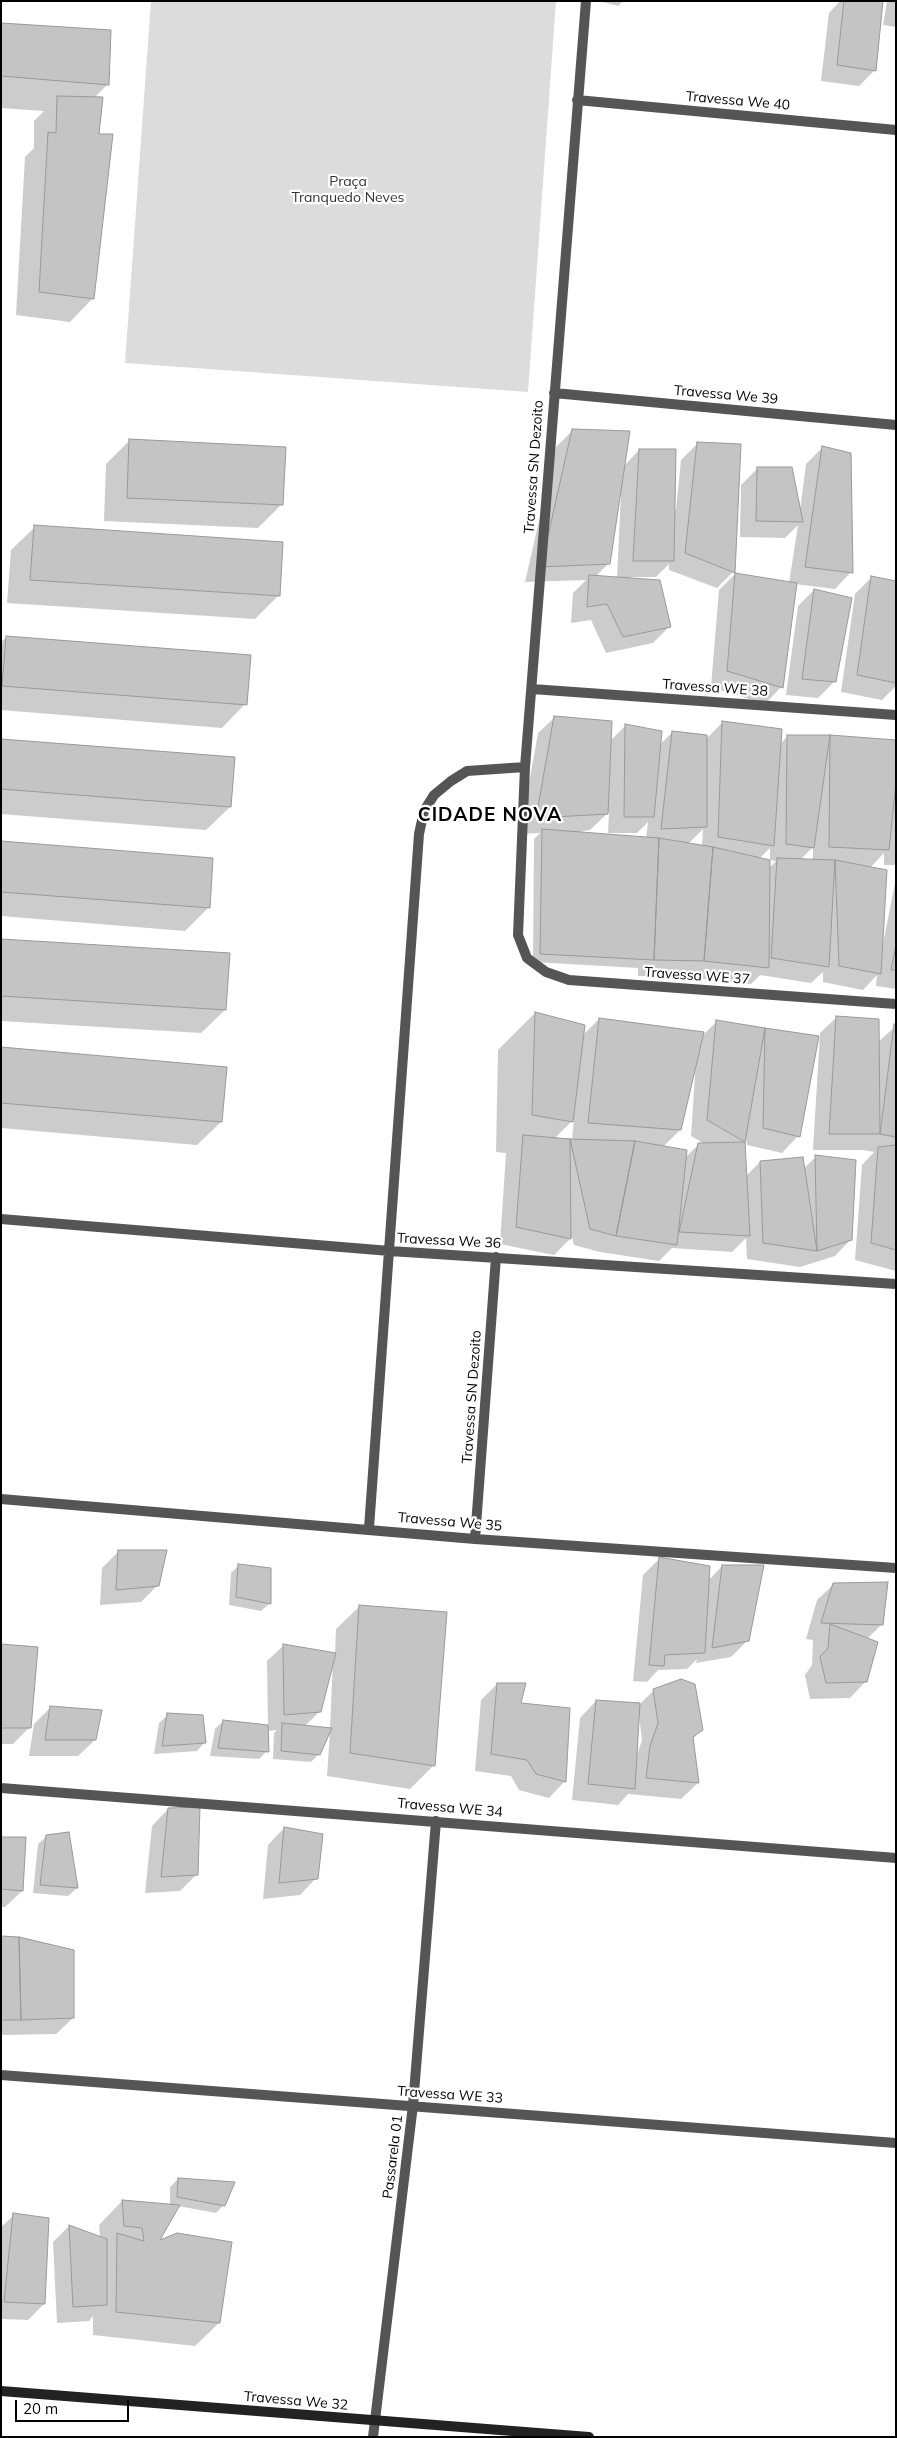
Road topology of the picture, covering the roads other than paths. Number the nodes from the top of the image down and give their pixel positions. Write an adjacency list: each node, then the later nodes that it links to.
1 (586, 1): 2 (street, Travessa SN Dezoito)
2 (577, 100): 3 (street, Travessa We 40); 4 (street, Travessa SN Dezoito)
3 (896, 130)
4 (554, 393): 5 (street, Travessa We 39); 6 (street, Travessa SN Dezoito)
5 (896, 424)
6 (532, 689): 7 (street, Travessa WE 38); 8 (street, Travessa SN Dezoito)
7 (896, 715)
8 (525, 767): 9 (street, Travessa SN Dezoito); 12 (street)
9 (518, 935): 10 (street, Travessa WE 37)
10 (896, 1004)
11 (1, 1219): 12 (street, Travessa We 36)
12 (390, 1251): 13 (street, Travessa We 36); 16 (street)
13 (496, 1257): 14 (street, Travessa We 36); 17 (street, Travessa SN Dezoito)
14 (896, 1284)
15 (1, 1499): 16 (street, Travessa We 35)
16 (369, 1528): 17 (street, Travessa We 35)
17 (475, 1539): 18 (street, Travessa We 35)
18 (896, 1568)
19 (1, 1788): 20 (street, Travessa WE 34)
20 (436, 1821): 21 (street, Travessa WE 34); 23 (street, Passarela 01)
21 (896, 1858)
22 (1, 2075): 23 (street, Travessa WE 33)
23 (413, 2106): 24 (street, Travessa WE 33); 26 (street, Passarela 01)
24 (896, 2143)
25 (1, 2392): 26 (street, Travessa We 32)
26 (374, 2421): 27 (street, Passarela 01); 28 (street, Travessa We 32)
27 (373, 2437)
28 (589, 2437)

